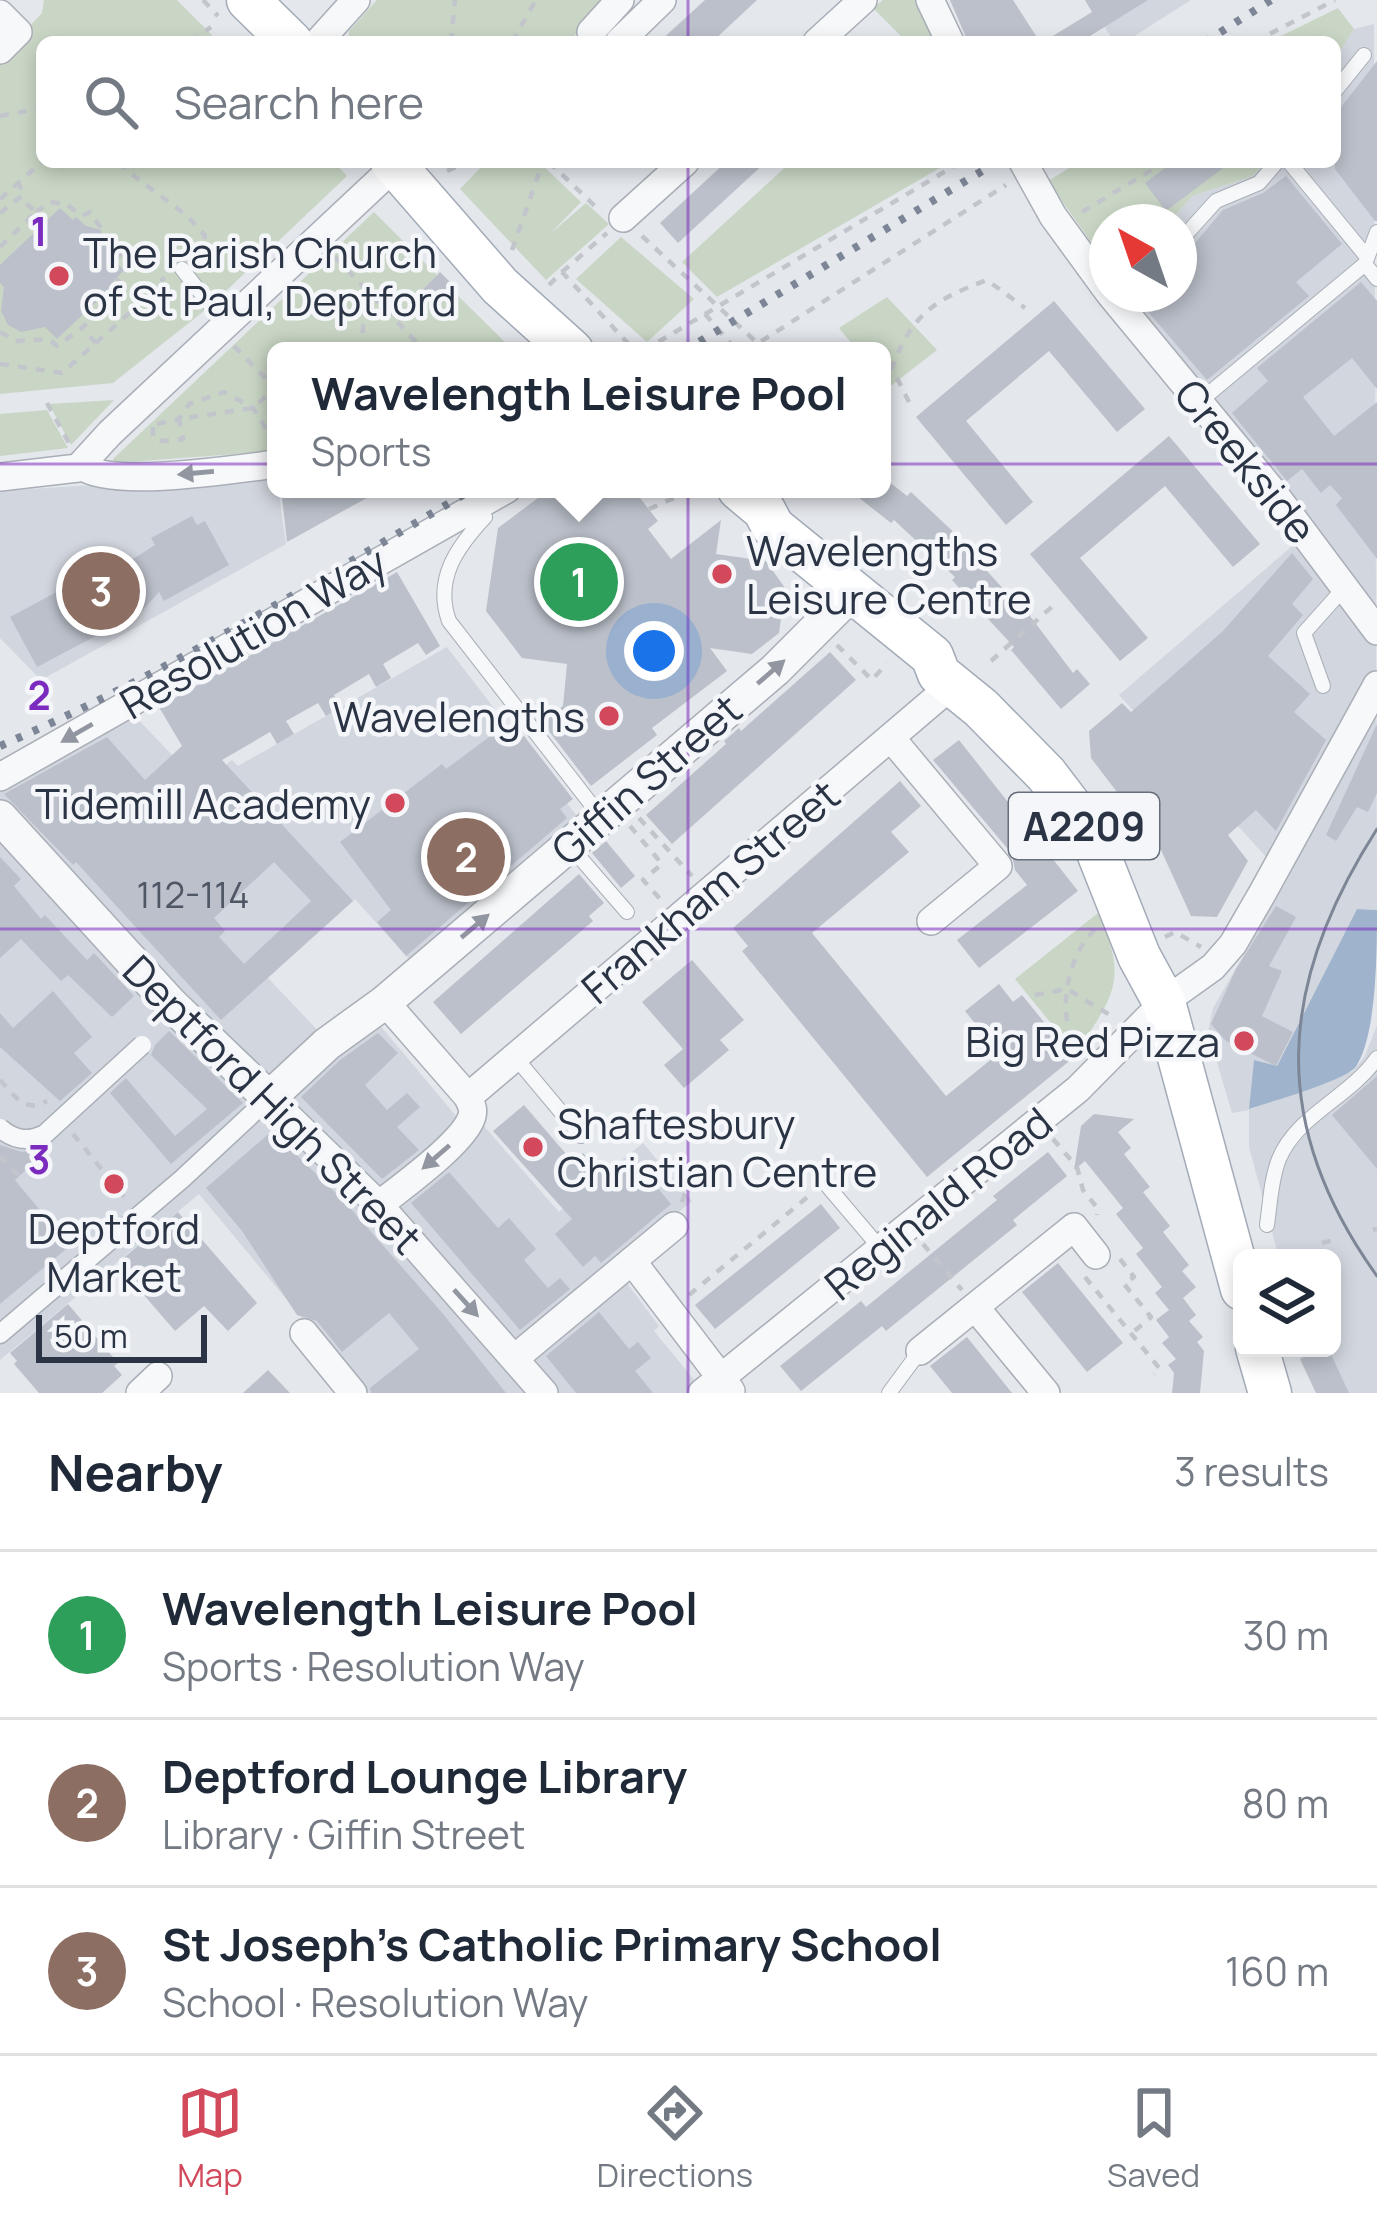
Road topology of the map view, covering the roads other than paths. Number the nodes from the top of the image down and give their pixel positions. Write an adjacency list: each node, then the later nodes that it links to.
1 (248, 0): 8 (main road)
2 (356, 0): 9 (street)
3 (620, 0): 7 (street)
4 (662, 0): 10 (street)
5 (863, 0): 11 (street)
6 (930, 0): 12 (street)
7 (591, 32)
8 (285, 36)
9 (323, 36)
10 (625, 36)
11 (824, 36)
12 (947, 36)
13 (1364, 56): 14 (lane)
14 (1341, 84)
15 (389, 168): 29 (street)
16 (397, 168): 30 (main road)
17 (678, 168): 21 (street)
18 (1026, 168): 25 (street, Creekside)
19 (1272, 168): 22 (lane)
20 (1293, 168): 24 (lane)
21 (623, 218)
22 (1197, 222)
23 (1377, 232): 24 (lane)
24 (1366, 260): 27 (lane); 31 (lane)
25 (1089, 261)
26 (182, 269): 29 (lane)
27 (1377, 279)
28 (1130, 312): 31 (street, Creekside)
29 (227, 332): 32 (street)
30 (562, 342)
31 (1200, 401): 38 (street, Creekside)
32 (76, 457): 33 (street, one-way to 32); 34 (street)
33 (267, 465)
34 (0, 476)
35 (491, 498): 37 (street, Resolution Way)
36 (750, 498): 39 (main road, A2209)
37 (478, 505): 45 (street, Resolution Way, one-way to 45); 46 (lane)
38 (1345, 587): 40 (street, Creekside); 43 (lane)
39 (854, 592): 41 (main road, A2209); 46 (street, Giffin Street, one-way to 39)
40 (1377, 631)
41 (925, 666): 44 (street, Frankham Street); 51 (main road, A2209)
42 (1377, 685): 51 (street)
43 (1323, 686)
44 (891, 738): 50 (street); 54 (street, Frankham Street)
45 (0, 777)
46 (608, 812): 48 (street, Giffin Street)
47 (0, 817): 57 (street, Deptford High Street)
48 (569, 845): 49 (lane); 52 (street, Giffin Street, one-way to 48)
49 (627, 912)
50 (932, 921)
51 (1163, 1002): 64 (street, Reginald Road); 66 (main road, A2209)
52 (394, 1012): 56 (street); 57 (street, Giffin Street)
53 (142, 1045): 58 (street, bridge)
54 (515, 1058): 56 (street, Frankham Street); 59 (lane)
55 (1377, 1058): 62 (lane)
56 (468, 1097): 61 (street, Frankham Street, one-way to 61)
57 (268, 1098): 61 (street, Deptford High Street); 70 (street)
58 (0, 1128)
59 (581, 1136)
60 (825, 1183): 64 (lane)
61 (379, 1205): 73 (street, Deptford High Street, one-way to 73)
62 (1268, 1225)
63 (674, 1226): 67 (street)
64 (880, 1249): 74 (street, Reginald Road)
65 (1102, 1250): 68 (street)
66 (1233, 1256)
67 (632, 1261): 73 (street); 74 (street)
68 (975, 1306): 71 (street); 78 (street)
69 (304, 1333): 75 (street)
70 (0, 1334)
71 (920, 1351): 77 (lane)
72 (1260, 1357): 79 (main road)
73 (515, 1358): 76 (street, Deptford High Street)
74 (719, 1387)
75 (353, 1393)
76 (544, 1393)
77 (889, 1393)
78 (1046, 1393)
79 (1270, 1393)

